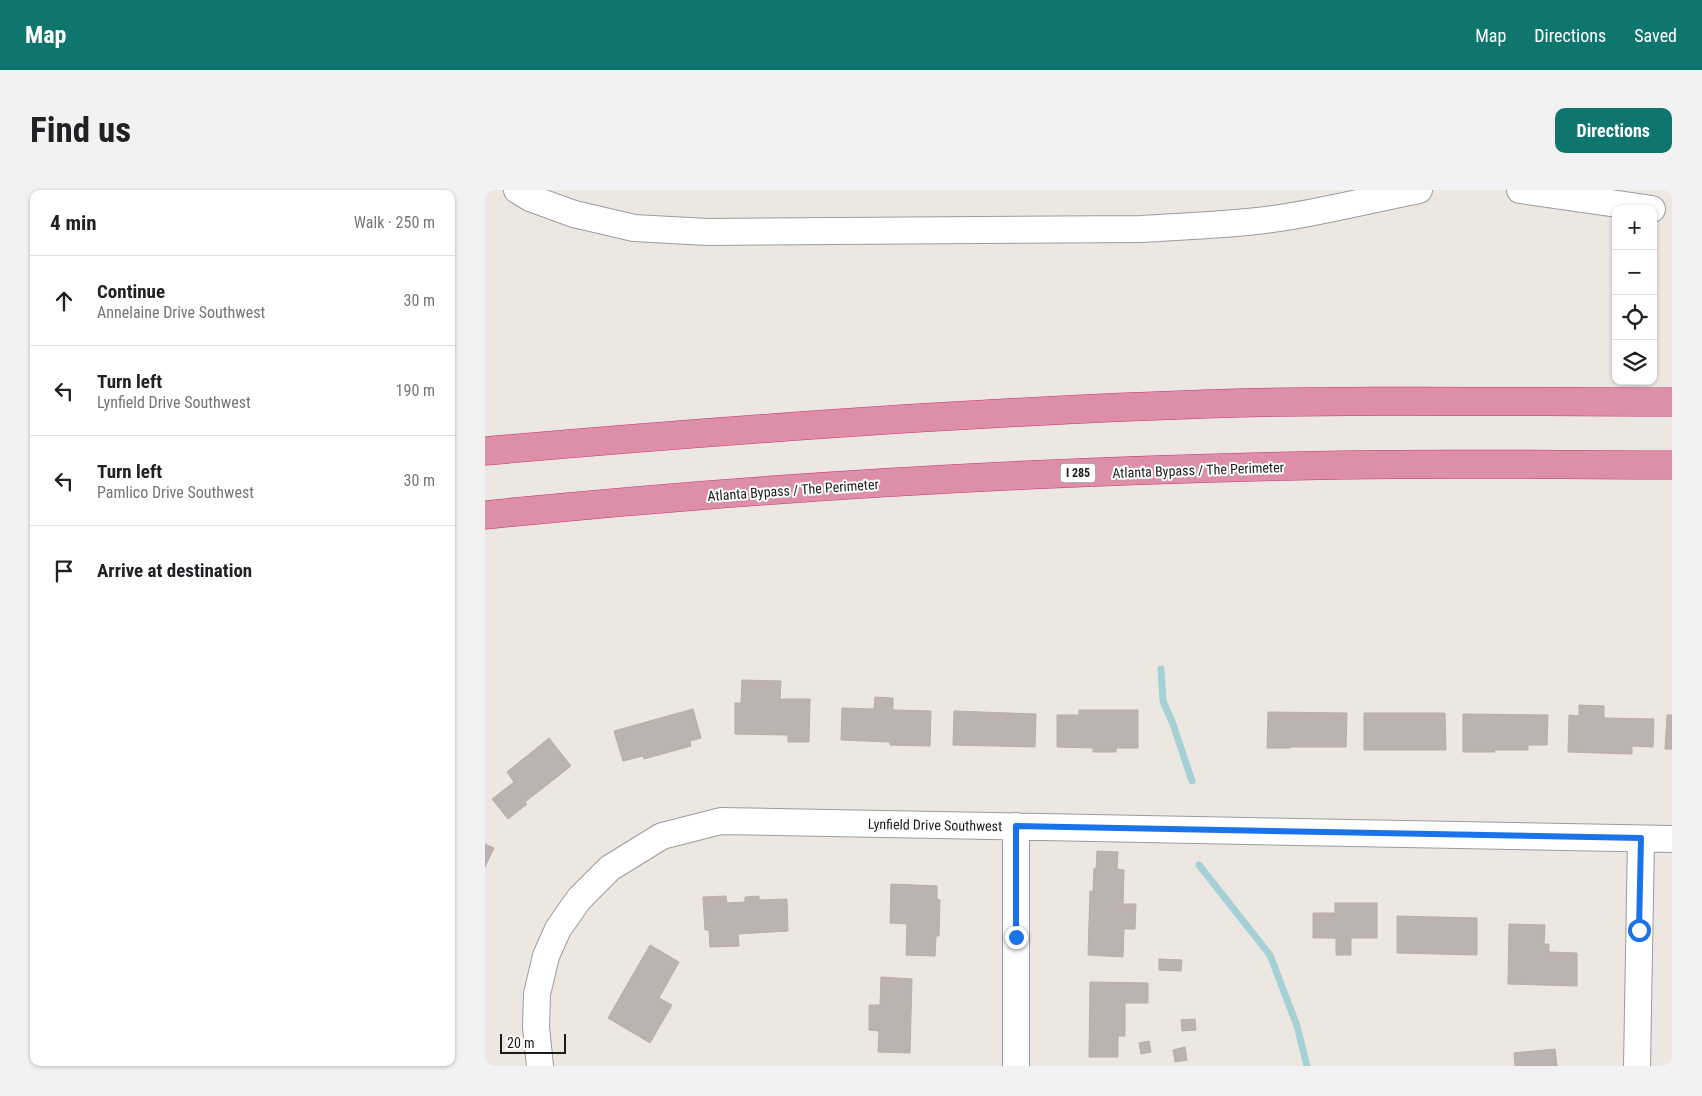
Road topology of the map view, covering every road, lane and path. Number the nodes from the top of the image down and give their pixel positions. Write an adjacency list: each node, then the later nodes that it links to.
1 (517, 190): 2 (street)
2 (1419, 190)
3 (1520, 190): 4 (street)
4 (1648, 205)
5 (1672, 402): 6 (highway)
6 (485, 451)
7 (1672, 465): 8 (highway, Atlanta Bypass / The Perimeter / I 285)
8 (485, 515)
9 (1016, 826): 10 (street, Lynfield Drive Southwest); 12 (street, Lynfield Drive Southwest); 13 (street)
10 (1641, 838): 11 (street, Lynfield Drive Southwest); 14 (street)
11 (1672, 839)
12 (540, 1066)
13 (1016, 1066)
14 (1637, 1066)

